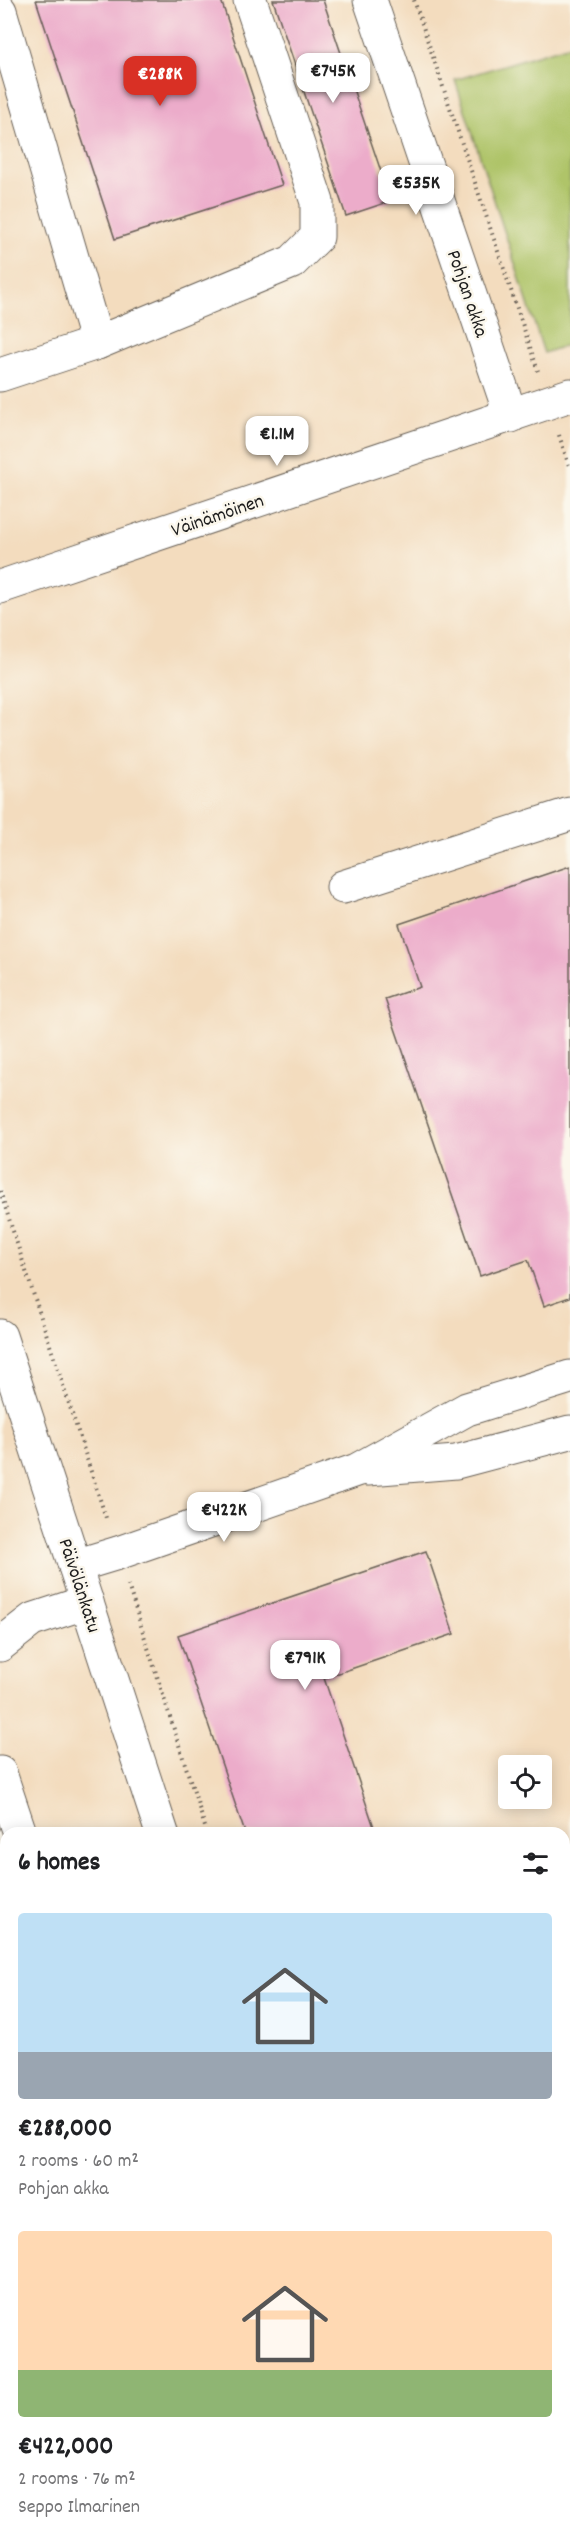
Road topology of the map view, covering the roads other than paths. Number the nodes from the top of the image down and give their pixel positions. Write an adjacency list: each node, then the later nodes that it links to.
1 (250, 0): 4 (street)
2 (370, 0): 7 (street, Pohjan akka)
3 (0, 11): 4 (street)
4 (98, 343): 5 (street)
5 (0, 375)
6 (559, 399): 7 (street, Väinämöinen)
7 (511, 416): 8 (street, Väinämöinen)
8 (0, 587)
9 (570, 814): 10 (street)
10 (343, 887)
11 (0, 1336): 15 (street, Päivölänkatu)
12 (570, 1377): 14 (street)
13 (570, 1432): 14 (street)
14 (357, 1470): 15 (street)
15 (75, 1566): 16 (street, Päivölänkatu)
16 (87, 1602): 17 (street); 20 (street, Päivölänkatu)
17 (0, 1645)
18 (0, 1773): 19 (street)
19 (18, 1827)
20 (160, 1827)

